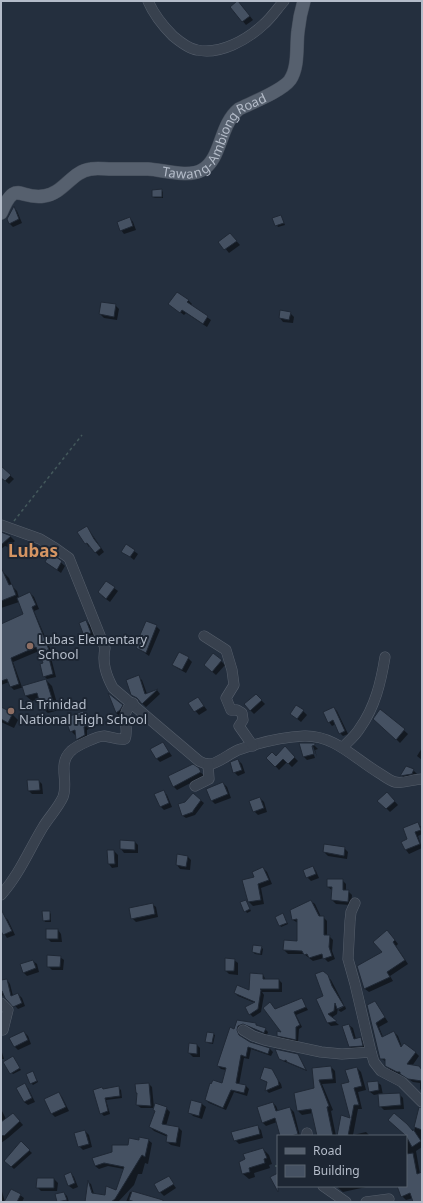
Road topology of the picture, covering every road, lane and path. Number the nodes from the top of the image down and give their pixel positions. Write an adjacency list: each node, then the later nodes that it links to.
1 (148, 1): 2 (street)
2 (284, 1)
3 (304, 1): 4 (main road, Tawang-Ambiong Road)
4 (1, 213)
5 (82, 435): 6 (path)
6 (5, 526): 9 (street)
7 (204, 636): 10 (street)
8 (385, 657): 11 (street)
9 (133, 703): 12 (street); 15 (street)
10 (253, 746): 11 (street); 12 (street)
11 (343, 747): 13 (street)
12 (208, 764): 14 (street)
13 (422, 779)
14 (195, 786)
15 (1, 894)
16 (355, 903): 20 (street)
17 (1, 1003): 18 (street)
18 (3, 1030)
19 (243, 1030): 20 (street)
20 (371, 1052): 21 (street)
21 (422, 1102)
22 (324, 1187): 24 (street)
23 (389, 1199): 25 (street)
24 (346, 1202)
25 (366, 1202)

